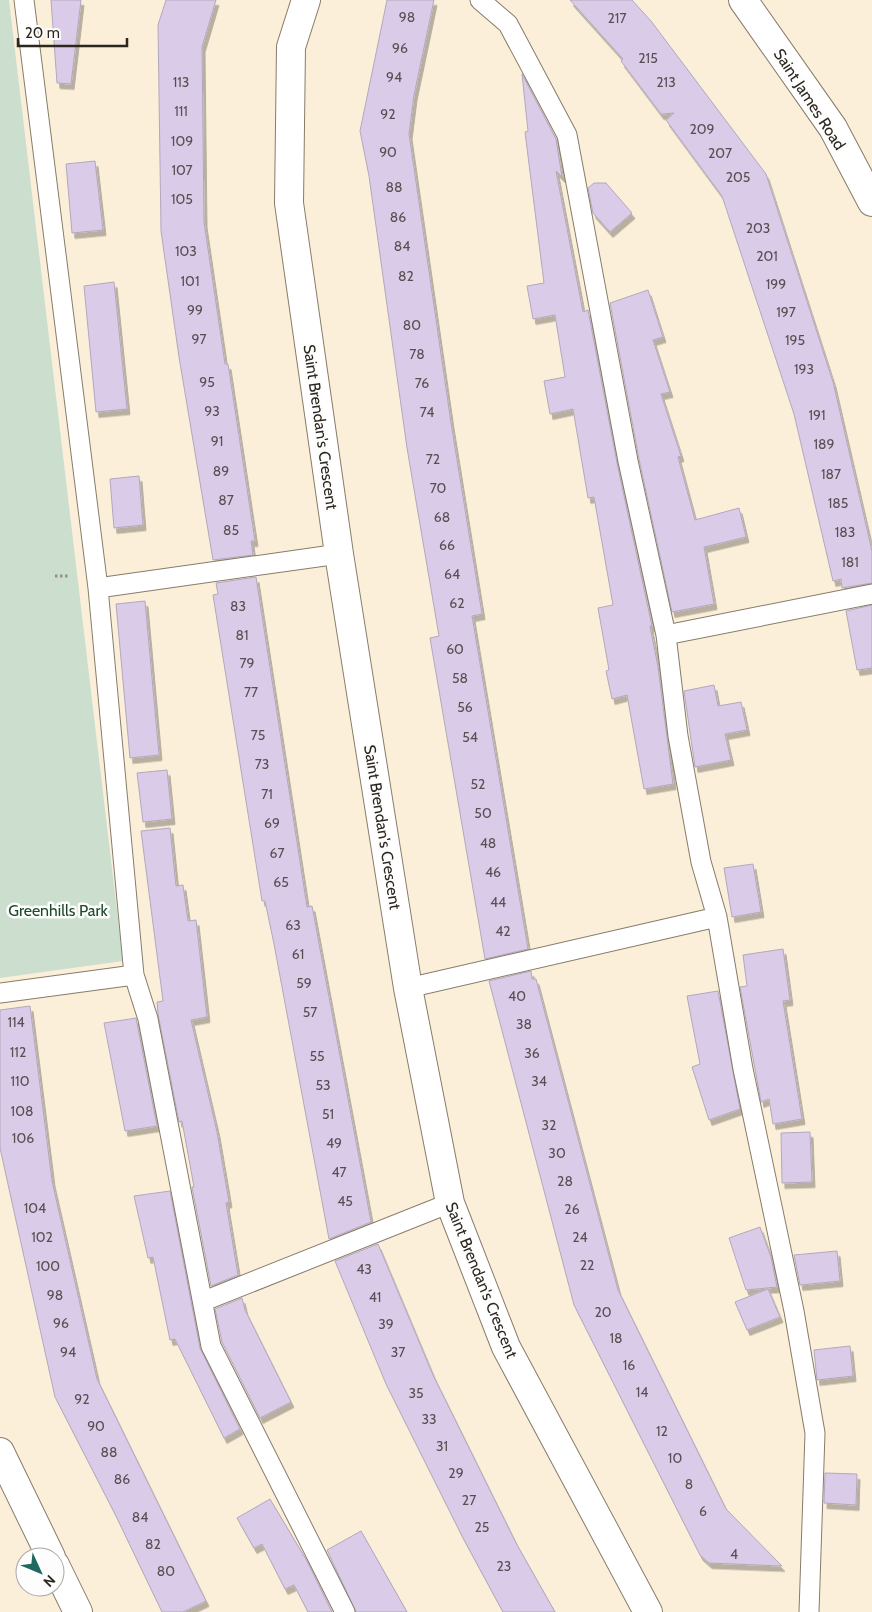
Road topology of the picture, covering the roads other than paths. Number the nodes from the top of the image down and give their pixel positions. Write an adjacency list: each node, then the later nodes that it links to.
1 (24, 0): 7 (lane)
2 (306, 0): 6 (street, Saint Brendan's Crescent)
3 (480, 0): 9 (lane)
4 (743, 0): 5 (street, Saint James Road)
5 (872, 202)
6 (340, 554): 7 (lane); 12 (street, Saint Brendan's Crescent)
7 (98, 588): 11 (lane)
8 (872, 594): 9 (lane)
9 (666, 635): 10 (lane)
10 (716, 917): 12 (lane); 22 (lane)
11 (134, 975): 13 (lane); 15 (lane)
12 (408, 988): 14 (street, Saint Brendan's Crescent)
13 (0, 993)
14 (450, 1203): 15 (lane); 21 (street, Saint Brendan's Crescent)
15 (204, 1301): 20 (lane)
16 (0, 1452): 17 (street)
17 (46, 1547)
18 (65, 1585): 19 (street)
19 (78, 1612)
20 (345, 1612)
21 (648, 1612)
22 (809, 1612)

